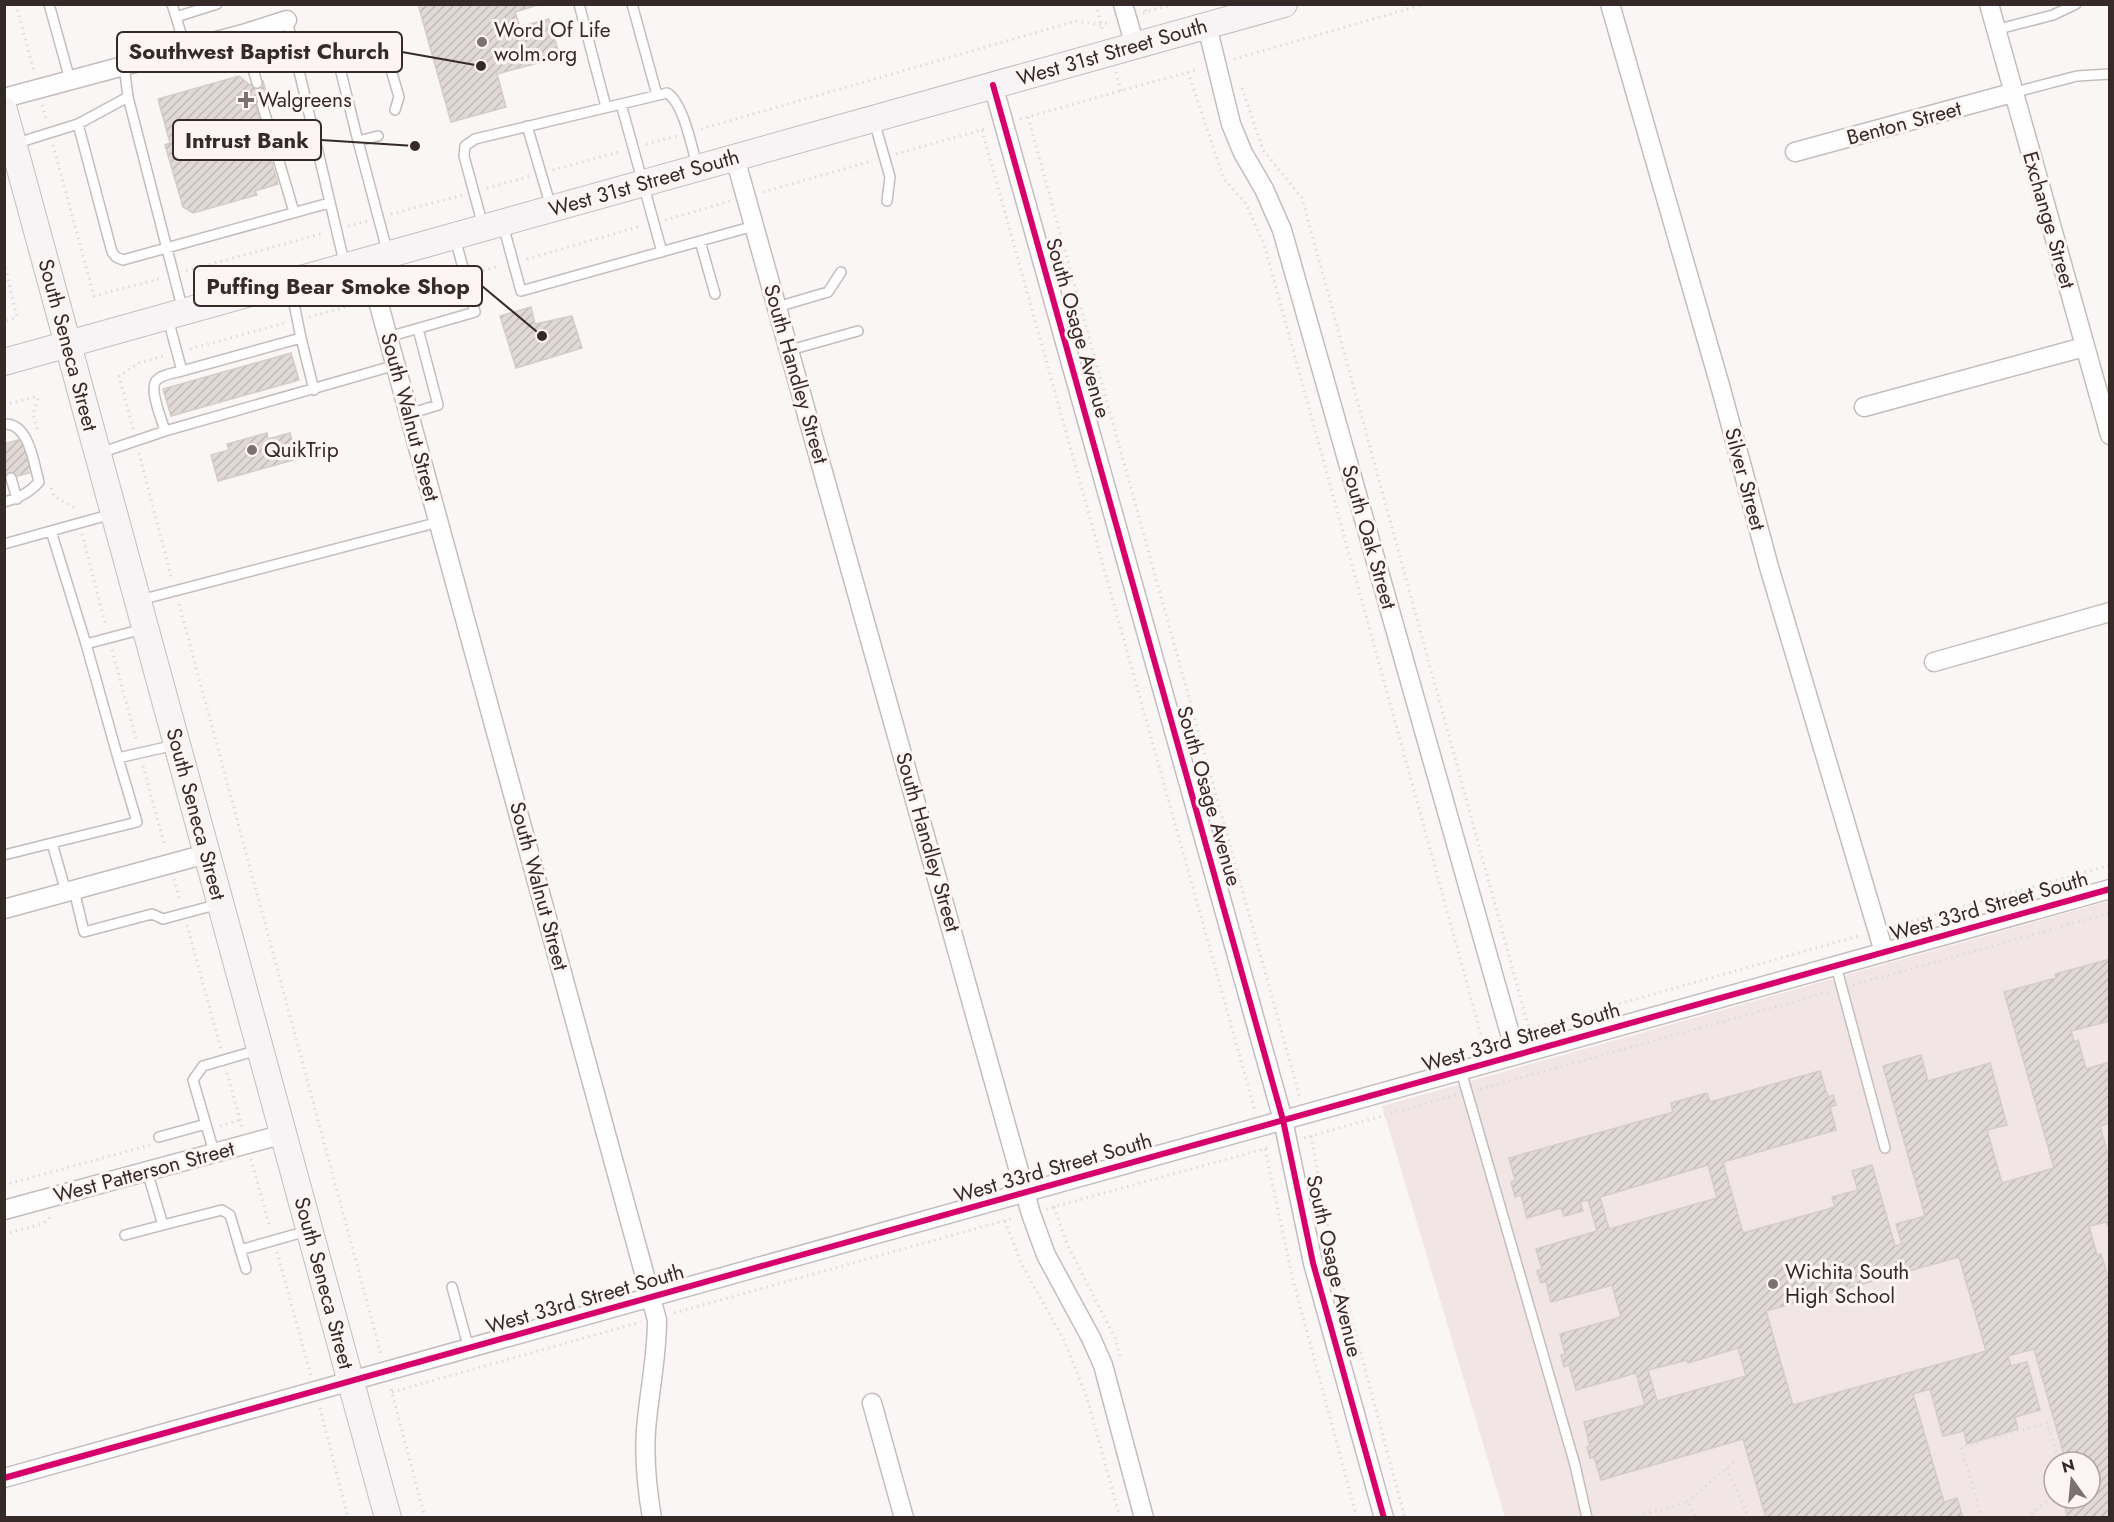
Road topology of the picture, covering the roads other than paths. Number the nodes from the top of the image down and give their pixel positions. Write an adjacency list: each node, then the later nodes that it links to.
1 (49, 4): 22 (lane)
2 (172, 4): 11 (lane)
3 (217, 4): 11 (lane)
4 (579, 4): 31 (lane)
5 (632, 4): 26 (lane)
6 (1284, 4): 13 (street, West 31st Street South)
7 (1610, 4): 98 (street, Silver Street)
8 (1989, 4): 14 (street, Exchange Street)
9 (2076, 4): 14 (lane)
10 (1125, 11): 16 (street)
11 (176, 17): 17 (lane)
12 (287, 20): 15 (street); 19 (lane)
13 (1207, 26): 16 (street, West 31st Street South); 101 (street, South Oak Street)
14 (1995, 30): 25 (street, Exchange Street)
15 (243, 34): 17 (street); 23 (lane)
16 (1135, 46): 24 (street, West 31st Street South)
17 (186, 50): 20 (street)
18 (336, 52): 19 (lane); 33 (lane); 38 (lane)
19 (297, 62): 45 (lane)
20 (124, 66): 22 (street); 28 (lane)
21 (2109, 74): 25 (lane)
22 (70, 81): 27 (street)
23 (257, 83)
24 (993, 85): 34 (street, West 31st Street South); 103 (street, South Osage Avenue)
25 (2012, 93): 40 (street, Benton Street); 65 (street, Exchange Street)
26 (657, 95): 30 (lane); 42 (lane)
27 (4, 98)
28 (128, 98): 35 (lane); 52 (lane)
29 (262, 104): 47 (lane)
30 (621, 104): 31 (lane); 43 (lane)
31 (606, 107): 36 (lane)
32 (4, 110): 39 (street, South Seneca Street)
33 (395, 110)
34 (873, 119): 41 (street, West 31st Street South); 44 (lane)
35 (78, 124): 39 (lane); 52 (lane)
36 (527, 126): 46 (lane); 48 (lane)
37 (378, 136): 38 (lane)
38 (358, 141): 54 (lane)
39 (14, 145): 64 (street, South Seneca Street)
40 (1795, 152)
41 (735, 158): 42 (street, West 31st Street South); 49 (street, South Handley Street)
42 (698, 168): 43 (street, West 31st Street South)
43 (644, 183): 46 (street, West 31st Street South); 53 (lane)
44 (886, 201)
45 (330, 203): 47 (lane); 54 (lane)
46 (552, 209): 48 (street, West 31st Street South)
47 (294, 212): 52 (lane)
48 (493, 225): 50 (street, West 31st Street South); 53 (lane)
49 (754, 226): 51 (lane); 58 (street, South Handley Street)
50 (455, 236): 54 (street, West 31st Street South); 60 (lane)
51 (700, 241): 53 (lane); 57 (lane)
52 (167, 248): 59 (lane)
53 (662, 252)
54 (367, 261): 56 (street, West 31st Street South); 63 (street, South Walnut Street)
55 (841, 272): 58 (lane)
56 (289, 282): 59 (street, West 31st Street South); 62 (lane)
57 (715, 294)
58 (777, 307): 66 (street, South Handley Street)
59 (175, 314): 64 (street, West 31st Street South); 69 (lane)
60 (418, 329): 63 (lane); 72 (lane)
61 (858, 332): 66 (lane)
62 (301, 338): 69 (lane); 70 (lane)
63 (388, 338): 68 (street, South Walnut Street)
64 (68, 344): 67 (street, West 31st Street South); 76 (street, South Seneca Street)
65 (2084, 347): 71 (street); 75 (street, Exchange Street)
66 (790, 350): 110 (street, South Handley Street)
67 (4, 362)
68 (396, 365): 70 (lane); 72 (street, South Walnut Street)
69 (182, 371): 74 (lane)
70 (314, 390): 74 (lane)
71 (1864, 407)
72 (409, 414): 81 (street, South Walnut Street)
73 (4, 424): 78 (lane)
74 (165, 431): 76 (lane)
75 (2109, 435)
76 (98, 454): 80 (street, South Seneca Street)
77 (11, 478): 78 (lane)
78 (17, 499): 79 (lane)
79 (4, 502)
80 (114, 514): 82 (lane); 84 (street, South Seneca Street)
81 (439, 522): 84 (lane); 118 (street, South Walnut Street)
82 (51, 531): 83 (lane); 87 (lane)
83 (4, 544)
84 (138, 600): 86 (street, South Seneca Street)
85 (2109, 612): 88 (street)
86 (146, 628): 87 (lane); 89 (street, South Seneca Street)
87 (86, 644): 90 (lane)
88 (1934, 662)
89 (177, 745): 90 (lane); 92 (street, South Seneca Street)
90 (118, 758): 91 (lane)
91 (52, 843): 93 (lane); 95 (lane)
92 (206, 854): 95 (street); 96 (street, South Seneca Street)
93 (4, 855)
94 (2109, 889): 98 (street, West 33rd Street South)
95 (70, 891): 96 (lane); 97 (street)
96 (220, 903): 100 (street, South Seneca Street)
97 (4, 909)
98 (1884, 952): 99 (street, West 33rd Street South)
99 (1836, 966): 101 (street, West 33rd Street South); 107 (lane)
100 (260, 1050): 104 (lane); 105 (street, South Seneca Street)
101 (1516, 1055): 102 (street, West 33rd Street South)
102 (1461, 1071): 103 (street, West 33rd Street South); 128 (lane)
103 (1283, 1120): 110 (street, West 33rd Street South); 127 (street, South Osage Avenue)
104 (207, 1127): 106 (lane); 108 (lane)
105 (284, 1134): 108 (street, West Patterson Street); 113 (street, South Seneca Street)
106 (159, 1137)
107 (1885, 1148)
108 (214, 1152): 109 (street, West Patterson Street)
109 (147, 1171): 111 (street, West Patterson Street); 112 (lane)
110 (1025, 1193): 118 (street, West 33rd Street South); 126 (street, South Handley Street)
111 (4, 1210)
112 (163, 1225): 114 (lane); 115 (lane)
113 (310, 1230): 115 (lane); 120 (street, South Seneca Street)
114 (124, 1235)
115 (240, 1250): 116 (lane)
116 (246, 1269)
117 (452, 1287): 119 (lane)
118 (652, 1298): 119 (street, West 33rd Street South); 124 (street, South Walnut Street)
119 (469, 1349): 120 (street, West 33rd Street South)
120 (351, 1382): 122 (street, West 33rd Street South); 123 (street, South Seneca Street)
121 (872, 1403): 125 (street)
122 (4, 1478)
123 (388, 1518)
124 (652, 1518)
125 (904, 1518)
126 (1144, 1518)
127 (1384, 1518)
128 (1587, 1518)

